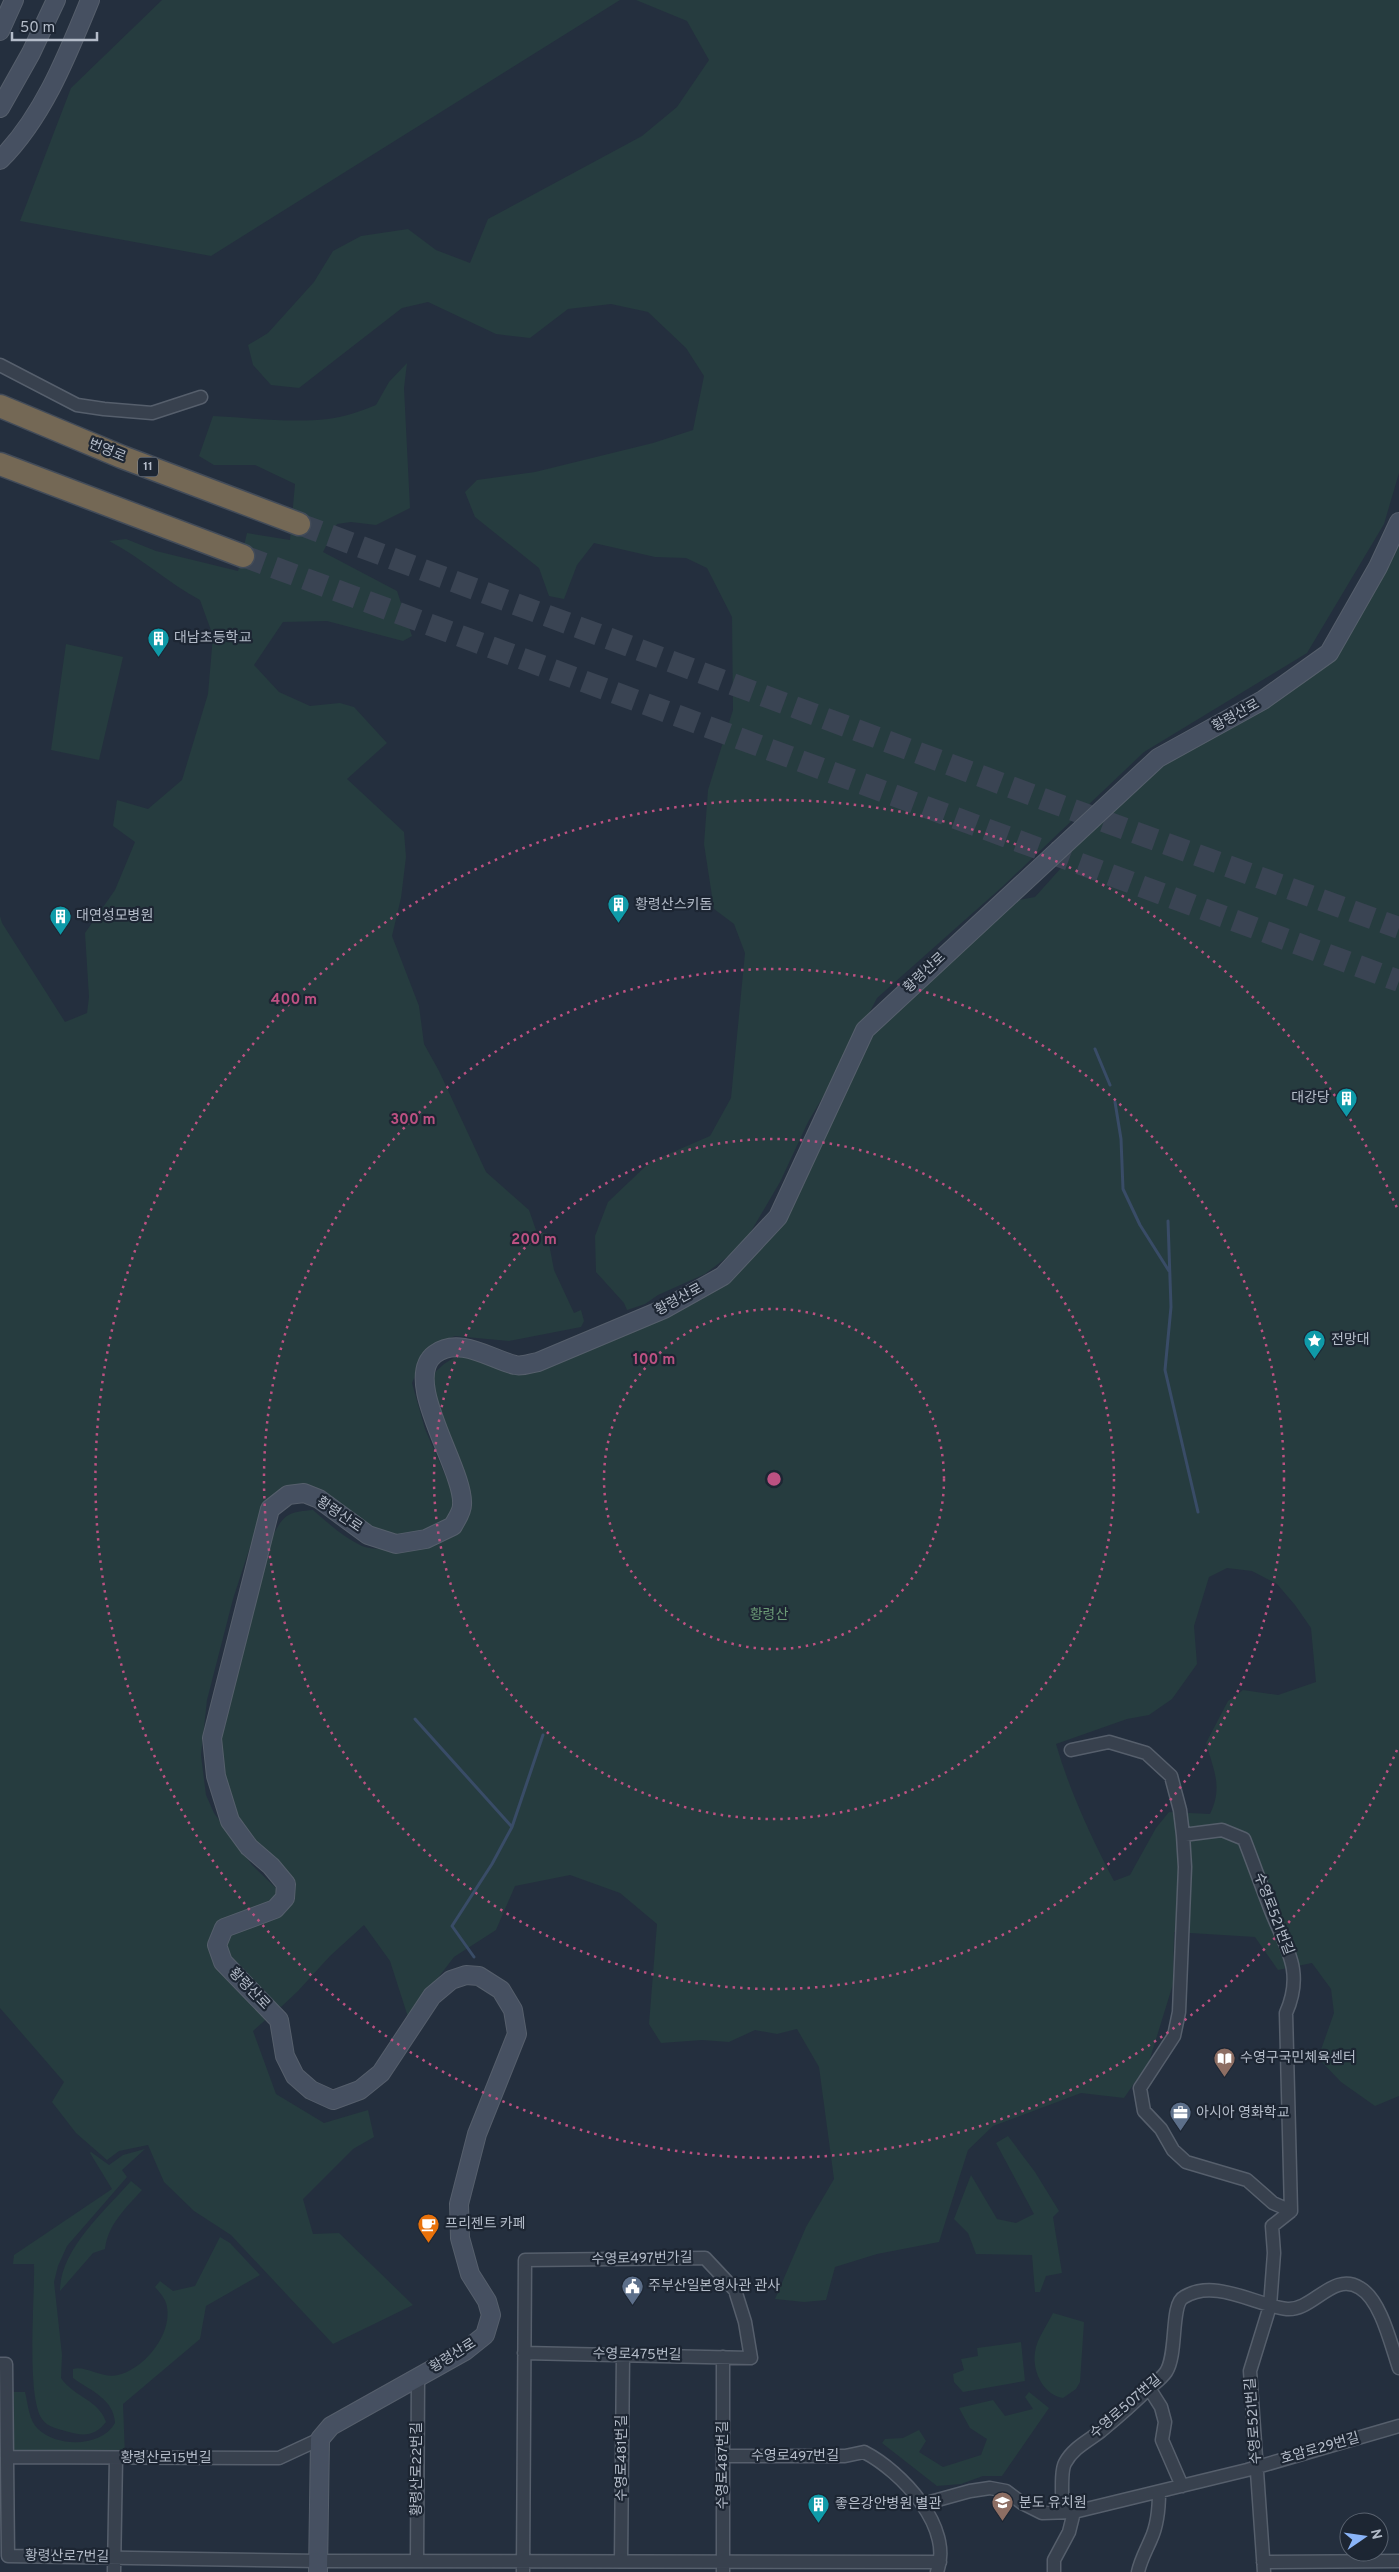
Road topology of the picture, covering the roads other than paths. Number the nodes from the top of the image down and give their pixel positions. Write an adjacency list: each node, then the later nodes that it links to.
1 (14, 0): 4 (street)
2 (56, 0): 5 (street)
3 (90, 0): 6 (street)
4 (0, 30)
5 (0, 108)
6 (20, 140): 7 (street); 8 (street)
7 (0, 142)
8 (0, 160)
9 (0, 365): 10 (street)
10 (201, 397)
11 (0, 406): 14 (highway, 번영로 / 11)
12 (0, 464): 15 (highway)
13 (1399, 522): 26 (street, 황령산로)
14 (298, 524)
15 (243, 556)
16 (1071, 1750): 17 (street)
17 (1183, 1835): 18 (street, 수영로521번길); 18 (street)
18 (1291, 2211): 19 (street, 수영로521번길)
19 (1270, 2306): 25 (street, 수영로507번길); 27 (street, 수영로507번길); 33 (street, 수영로521번길)
20 (524, 2353): 21 (street, 수영로475번길); 23 (street, 수영로497번가길); 44 (street)
21 (623, 2355): 22 (street, 수영로475번길); 41 (street, 수영로481번길)
22 (723, 2357): 23 (street, 수영로475번길); 30 (street, 수영로487번길)
23 (751, 2358)
24 (3, 2364): 31 (street, 황령산로7번길)
25 (1399, 2368)
26 (418, 2377): 29 (street, 황령산로); 40 (street, 황령산로22번길)
27 (1149, 2388): 34 (street); 37 (street, 수영로507번길)
28 (1399, 2426): 33 (street, 호암로29번길)
29 (320, 2439): 32 (street, 황령산로15번길); 43 (street)
30 (723, 2456): 36 (street, 수영로497번길); 45 (street, 수영로487번길)
31 (7, 2457): 32 (street, 황령산로15번길); 38 (street, 황령산로7번길)
32 (116, 2458): 39 (street)
33 (1257, 2468): 34 (street, 호암로29번길); 47 (street, 수영로521번길)
34 (1182, 2486): 35 (street, 호암로29번길)
35 (1160, 2492): 37 (street, 호암로29번길); 50 (street)
36 (923, 2504): 37 (street, 호암로29번길); 46 (street, 수영로497번길)
37 (1068, 2512): 49 (street, 수영로507번길)
38 (4, 2522): 39 (street, 황령산로7번길)
39 (114, 2557): 43 (street, 황령산로7번길); 48 (street)
40 (416, 2561): 43 (street, 황령산로7번길); 44 (street, 황령산로7번길)
41 (621, 2561): 44 (street, 황령산로7번길); 45 (street, 황령산로7번길)
42 (1399, 2561): 47 (street)
43 (318, 2566)
44 (523, 2566)
45 (723, 2567): 46 (street, 황령산로7번길)
46 (939, 2567)
47 (1264, 2567)
48 (114, 2572)
49 (1054, 2572)
50 (1138, 2572)

